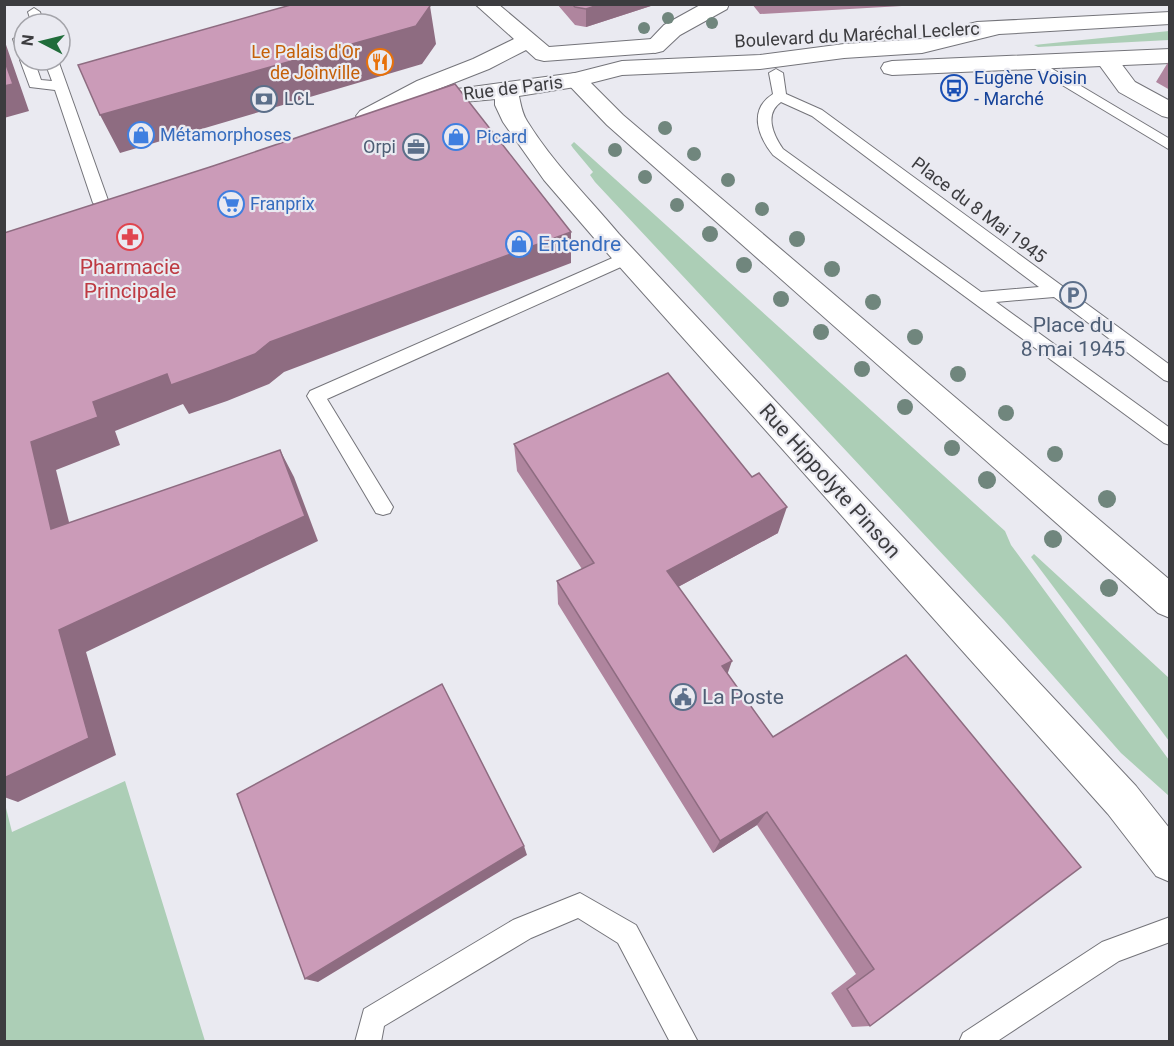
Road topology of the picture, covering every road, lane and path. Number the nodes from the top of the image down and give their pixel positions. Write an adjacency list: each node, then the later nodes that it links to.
1 (485, 4): 8 (main road)
2 (719, 4): 7 (main road)
3 (1170, 18): 4 (main road, Boulevard du Maréchal Leclerc)
4 (998, 28): 5 (main road, Boulevard du Maréchal Leclerc); 15 (main road)
5 (773, 39)
6 (686, 44): 7 (main road)
7 (655, 46): 8 (main road)
8 (536, 47): 15 (main road); 17 (main road, Rue de Paris)
9 (1170, 56): 10 (main road, Boulevard du Maréchal Leclerc)
10 (1106, 59): 11 (main road, Boulevard du Maréchal Leclerc); 19 (main road)
11 (1034, 62): 14 (main road, Boulevard du Maréchal Leclerc); 20 (lane)
12 (31, 72): 16 (lane)
13 (55, 72): 16 (lane)
14 (776, 74): 15 (main road, Boulevard du Maréchal Leclerc); 18 (lane)
15 (575, 80): 17 (main road, Rue de Paris); 28 (main road)
16 (60, 86): 21 (lane)
17 (507, 91): 22 (main road, Rue Hippolyte Pinson)
18 (780, 96): 23 (lane, Place du 8 Mai 1945); 24 (lane)
19 (1170, 111)
20 (1170, 146)
21 (101, 203)
22 (626, 258): 27 (lane); 29 (main road, Rue Hippolyte Pinson)
23 (1056, 291): 24 (lane); 25 (lane, Place du 8 Mai 1945)
24 (978, 298): 26 (lane)
25 (1170, 375)
26 (1170, 438)
27 (383, 507)
28 (1170, 602)
29 (1170, 862)
30 (1170, 929): 33 (lane)
31 (368, 1041): 32 (lane)
32 (685, 1041)
33 (972, 1041)

